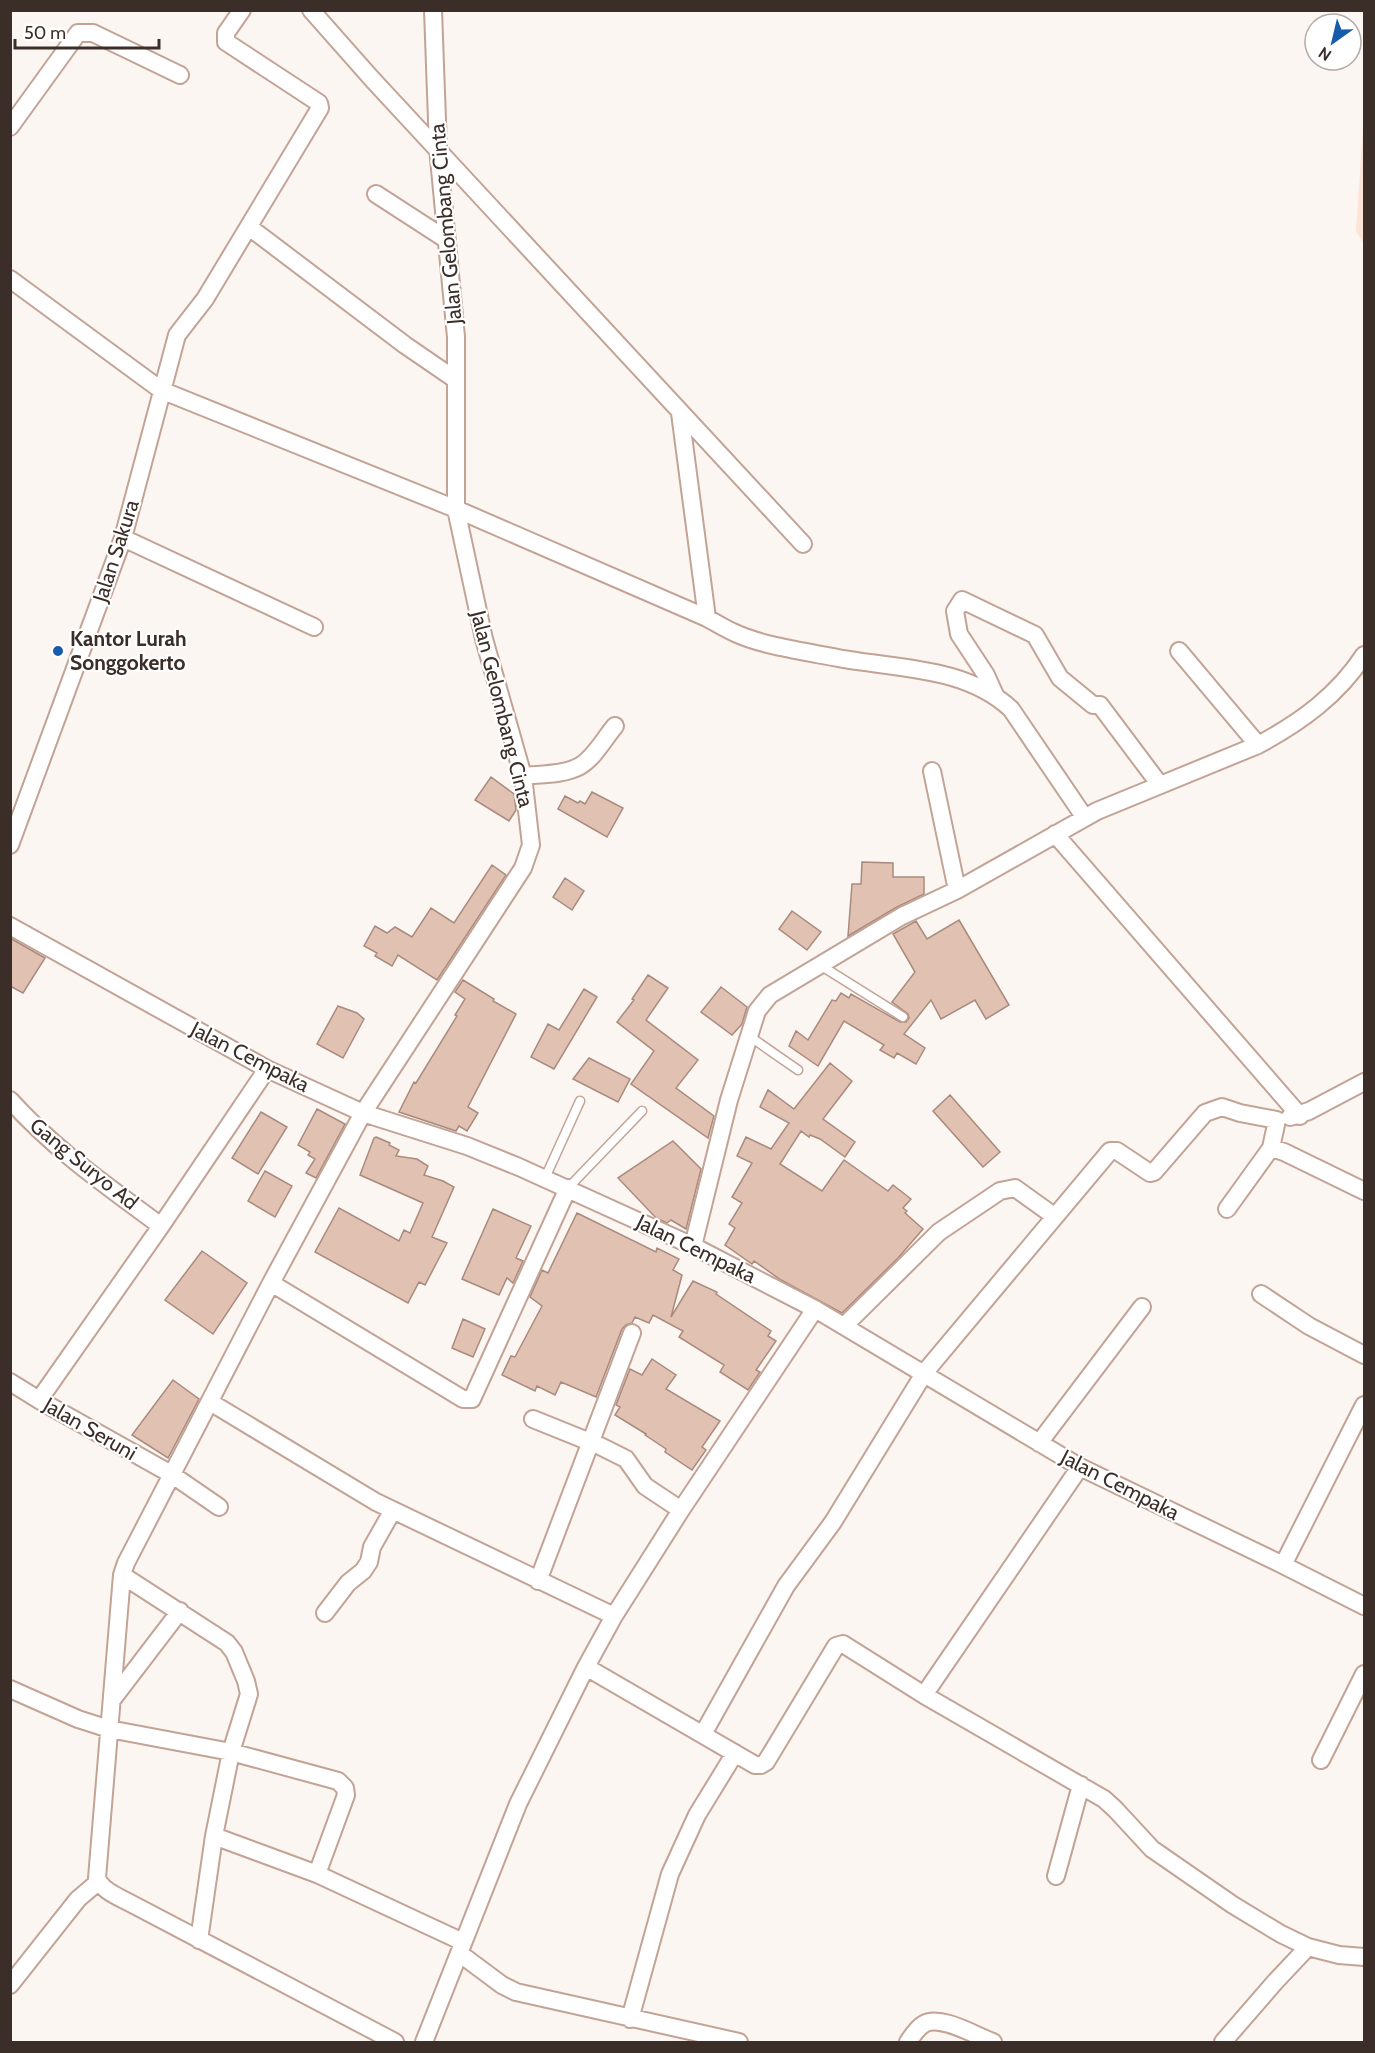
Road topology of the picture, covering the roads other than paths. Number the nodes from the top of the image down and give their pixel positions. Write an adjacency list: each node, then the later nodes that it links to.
1 (242, 10): 8 (street, Jalan Sakura)
2 (311, 10): 6 (street)
3 (433, 10): 6 (street, Jalan Gelombang Cinta)
4 (180, 75): 5 (street)
5 (10, 127)
6 (438, 148): 9 (street, Jalan Gelombang Cinta); 13 (street)
7 (376, 194): 9 (street)
8 (249, 227): 11 (street); 12 (street, Jalan Sakura)
9 (447, 240): 11 (street, Jalan Gelombang Cinta)
10 (10, 279): 12 (street)
11 (456, 380): 14 (street, Jalan Gelombang Cinta)
12 (161, 390): 14 (street); 15 (street, Jalan Sakura)
13 (680, 413): 16 (street); 17 (street)
14 (456, 509): 17 (street); 25 (street, Jalan Gelombang Cinta)
15 (123, 538): 18 (street); 29 (street, Jalan Sakura)
16 (803, 544)
17 (707, 618): 21 (street)
18 (314, 627)
19 (1179, 651): 23 (street)
20 (1365, 655): 23 (street)
21 (995, 695): 26 (street); 27 (street)
22 (615, 726): 25 (street)
23 (1258, 745): 26 (street)
24 (932, 771): 30 (street)
25 (523, 776): 41 (street, Jalan Gelombang Cinta)
26 (1160, 785): 27 (street)
27 (1085, 818): 28 (street)
28 (1055, 834): 30 (street); 42 (street)
29 (10, 845)
30 (957, 890): 32 (street)
31 (10, 926): 35 (street, Jalan Cempaka)
32 (820, 964): 33 (lane); 34 (street)
33 (903, 1017)
34 (749, 1036): 36 (lane); 51 (street)
35 (267, 1069): 41 (street, Jalan Cempaka); 50 (street)
36 (798, 1070)
37 (1365, 1082): 42 (street)
38 (10, 1100): 50 (street, Gang Suryo Ad)
39 (580, 1101): 45 (lane)
40 (642, 1111): 46 (lane)
41 (363, 1113): 45 (street, Jalan Cempaka); 52 (street, Jalan Gelombang Cinta)
42 (1300, 1116): 43 (street)
43 (1277, 1120): 44 (street); 49 (street)
44 (1270, 1148): 47 (street); 48 (street)
45 (545, 1178): 46 (street, Jalan Cempaka)
46 (568, 1188): 51 (street, Jalan Cempaka); 52 (street)
47 (1365, 1191)
48 (1227, 1209)
49 (1054, 1216): 56 (street); 59 (street)
50 (161, 1226): 61 (street)
51 (693, 1246): 55 (street, Jalan Cempaka)
52 (271, 1283): 62 (street, Jalan Gelombang Cinta)
53 (1261, 1294): 58 (street)
54 (1142, 1307): 66 (street)
55 (815, 1309): 56 (street, Jalan Cempaka); 71 (street)
56 (844, 1326): 59 (street, Jalan Cempaka)
57 (632, 1333): 65 (street)
58 (1365, 1355)
59 (925, 1372): 66 (street, Jalan Cempaka); 85 (street)
60 (10, 1382): 61 (street, Jalan Seruni)
61 (39, 1400): 68 (street, Jalan Seruni)
62 (210, 1402): 68 (street, Jalan Gelombang Cinta); 70 (street)
63 (1365, 1405): 72 (street)
64 (533, 1419): 65 (street)
65 (589, 1442): 71 (street); 74 (street)
66 (1039, 1443): 67 (street, Jalan Cempaka)
67 (1080, 1467): 72 (street, Jalan Cempaka); 82 (street)
68 (171, 1474): 69 (street, Jalan Seruni); 73 (street, Jalan Gelombang Cinta)
69 (219, 1507)
70 (393, 1510): 74 (street); 77 (street)
71 (681, 1510): 78 (street)
72 (1283, 1565): 75 (street, Jalan Cempaka)
73 (122, 1575): 76 (street); 83 (street, Jalan Gelombang Cinta)
74 (538, 1581): 78 (street)
75 (1365, 1606)
76 (180, 1611): 83 (street); 86 (street)
77 (325, 1613)
78 (614, 1616): 79 (street)
79 (586, 1666): 85 (street); 96 (street)
80 (1365, 1674): 88 (street)
81 (10, 1689): 84 (street)
82 (924, 1695): 87 (street); 89 (street)
83 (112, 1700): 84 (street, Jalan Gelombang Cinta)
84 (109, 1729): 86 (street); 93 (street, Jalan Gelombang Cinta)
85 (703, 1734): 87 (street)
86 (231, 1752): 90 (street); 91 (street)
87 (735, 1753): 99 (street)
88 (1321, 1760)
89 (1081, 1785): 92 (street); 95 (street)
90 (213, 1836): 91 (street); 94 (street)
91 (317, 1874): 96 (street)
92 (1056, 1876)
93 (98, 1882): 94 (street); 98 (street)
94 (199, 1940): 100 (street)
95 (1308, 1947): 97 (street); 105 (street)
96 (461, 1948): 99 (street); 101 (street)
97 (1365, 1958)
98 (10, 1985)
99 (630, 2019): 102 (street)
100 (395, 2043)
101 (424, 2043)
102 (739, 2043)
103 (908, 2043): 104 (street)
104 (993, 2043)
105 (1223, 2043)

